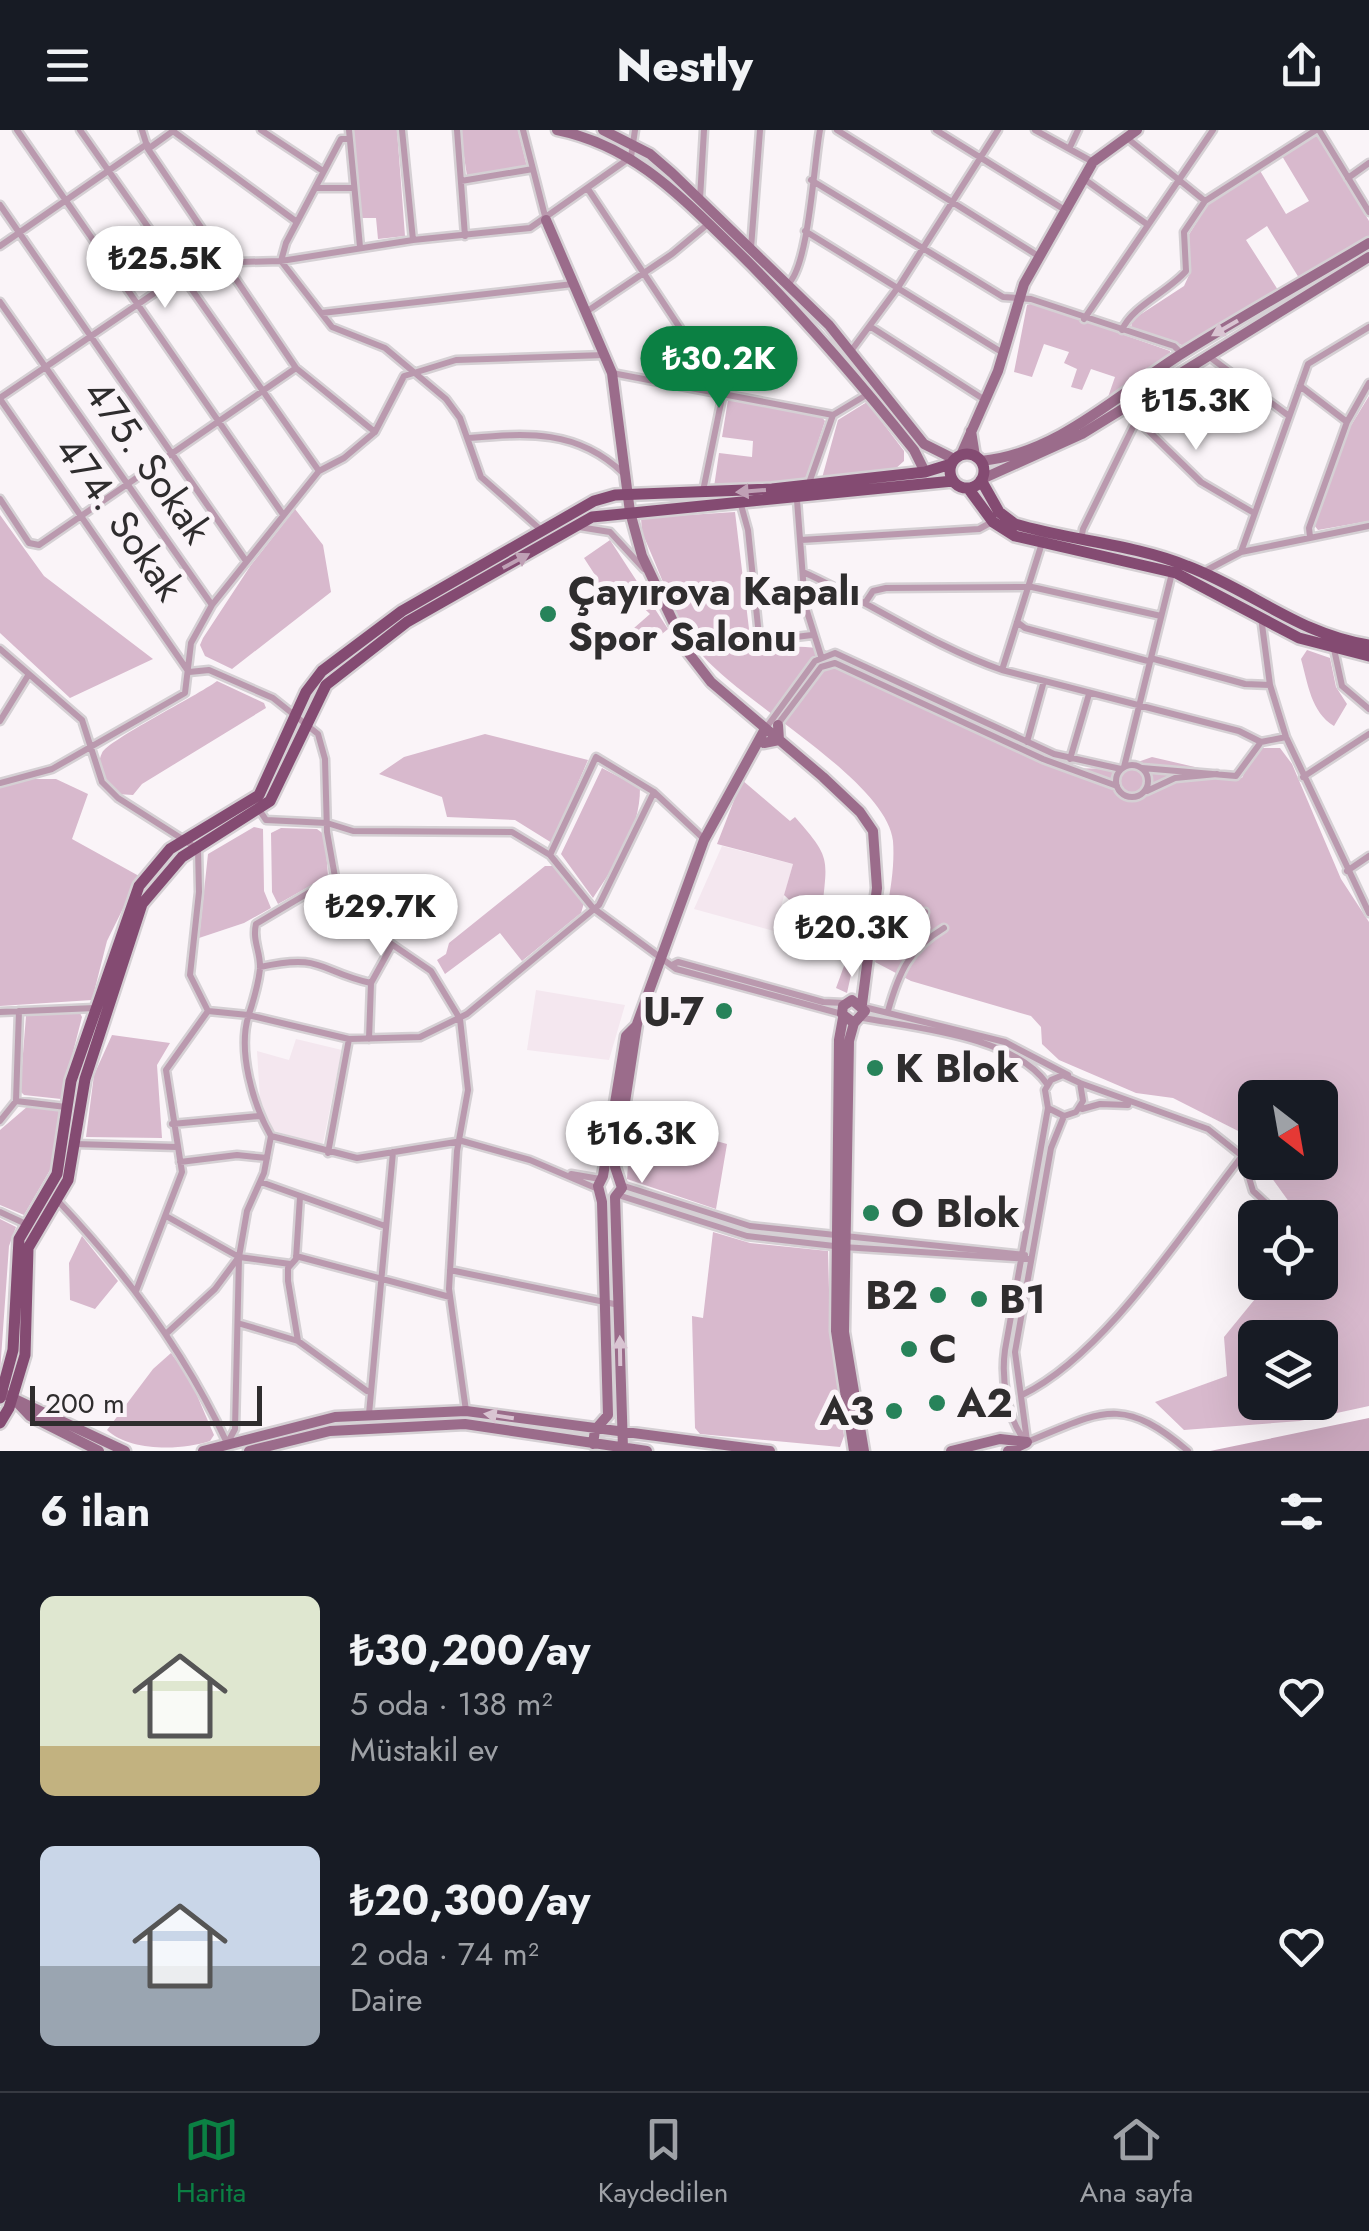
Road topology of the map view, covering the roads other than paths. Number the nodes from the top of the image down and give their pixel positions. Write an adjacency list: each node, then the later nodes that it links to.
1 (17, 130): 42 (street)
2 (80, 130): 33 (street)
3 (142, 130): 25 (street)
4 (261, 130): 32 (street)
5 (402, 130): 56 (street)
6 (457, 130): 38 (street)
7 (524, 130): 31 (street)
8 (557, 130): 27 (street)
9 (603, 130): 24 (street)
10 (635, 130): 24 (street)
11 (704, 130): 43 (street)
12 (760, 130): 61 (street)
13 (820, 130): 36 (street)
14 (838, 130): 45 (street)
15 (936, 130): 28 (street)
16 (998, 130): 28 (street)
17 (1035, 130): 26 (street)
18 (1078, 130): 26 (street)
19 (1213, 130): 37 (street)
20 (1318, 130): 34 (street); 44 (street)
21 (173, 131): 25 (street); 50 (street)
22 (349, 134): 32 (street); 40 (street)
23 (1132, 134): 29 (street); 37 (street)
24 (630, 143): 27 (street); 43 (street)
25 (148, 146): 33 (street); 62 (street)
26 (1070, 147): 29 (street)
27 (631, 157): 41 (street); 51 (street)
28 (981, 158): 45 (street); 47 (street)
29 (1093, 162): 35 (street)
30 (1369, 163): 34 (street)
31 (533, 170): 38 (street); 49 (street)
32 (323, 171): 39 (street)
33 (108, 172): 42 (street); 67 (street)
34 (1348, 178): 48 (street)
35 (1084, 179): 47 (street); 52 (street)
36 (811, 180): 53 (street); 60 (street)
37 (1179, 180): 44 (street); 52 (street)
38 (461, 181): 55 (street)
39 (314, 188): 40 (street); 50 (street)
40 (354, 188): 59 (street)
41 (588, 189): 49 (street); 66 (street)
42 (67, 200): 54 (street); 73 (street)
43 (700, 200): 61 (street)
44 (1205, 202): 79 (street)
45 (952, 204): 60 (street); 63 (street)
46 (0, 205): 54 (street)
47 (1066, 211): 63 (street)
48 (1369, 212)
49 (546, 220): 55 (street); 68 (street)
50 (297, 222): 65 (street)
51 (708, 224): 66 (street); 94 (street)
52 (1148, 225): 76 (street)
53 (805, 231): 69 (street); 70 (street)
54 (19, 233): 58 (street); 80 (street)
55 (465, 236): 56 (street)
56 (413, 240): 59 (street)
57 (1369, 243): 84 (street, one-way to 84)
58 (0, 246)
59 (360, 247): 65 (street)
60 (924, 248): 70 (street); 71 (street)
61 (751, 249): 69 (street)
62 (220, 255): 65 (street); 67 (street); 87 (street)
63 (1040, 256): 71 (street)
64 (1369, 257): 85 (street)
65 (281, 261): 75 (street)
66 (645, 272): 74 (street); 93 (street)
67 (181, 275): 73 (street); 92 (street)
68 (574, 284): 74 (street); 75 (street)
69 (788, 284): 81 (street)
70 (899, 286): 77 (street); 82 (street)
71 (1018, 300): 76 (street); 82 (street)
72 (0, 302): 86 (street, 475. Sokak)
73 (140, 306): 80 (street); 100 (street)
74 (586, 312): 83 (street)
75 (322, 313): 88 (street)
76 (1084, 319): 79 (street)
77 (870, 327): 81 (street); 96 (street)
78 (1369, 328): 91 (street)
79 (1122, 330): 84 (street)
80 (90, 336): 86 (street); 106 (street)
81 (851, 351): 107 (street)
82 (1003, 353): 96 (street)
83 (604, 354): 88 (street); 89 (street)
84 (1182, 354): 107 (street)
85 (1207, 355): 97 (street); 99 (street)
86 (45, 367): 95 (street); 114 (street, 475. Sokak)
87 (296, 368): 92 (street); 103 (street)
88 (412, 370): 103 (street); 104 (street)
89 (612, 373): 93 (street); 110 (street)
90 (1369, 383): 102 (street)
91 (1300, 386): 99 (street); 102 (street)
92 (263, 392): 100 (street); 108 (street)
93 (723, 393): 98 (street); 117 (street)
94 (869, 393): 98 (street); 105 (street)
95 (0, 398): 125 (street, 474. Sokak)
96 (984, 400): 107 (street)
97 (1125, 408): 101 (street); 112 (street)
98 (833, 415): 115 (street)
99 (1290, 416): 124 (street)
100 (217, 418): 106 (street); 123 (street)
101 (1136, 421): 124 (street); 132 (street)
102 (1347, 422): 130 (street)
103 (375, 432): 108 (street)
104 (470, 438): 110 (street); 129 (street)
105 (911, 446): 109 (street); 111 (street)
106 (170, 451): 114 (street); 136 (street)
107 (964, 459): 111 (main road); 112 (main road); 113 (main road)
108 (319, 472): 123 (street)
109 (900, 475): 111 (main road); 115 (main road)
110 (627, 477): 118 (street)
111 (928, 478): 113 (main road); 120 (main road)
112 (982, 480): 116 (main road); 132 (main road)
113 (953, 481): 116 (main road)
114 (126, 482): 125 (street); 143 (street, 475. Sokak)
115 (808, 485): 117 (main road, one-way to 117)
116 (968, 488): 126 (main road)
117 (703, 493): 118 (main road)
118 (629, 495): 122 (street); 129 (main road)
119 (0, 499): 125 (street)
120 (798, 500): 121 (main road); 131 (street)
121 (741, 505): 122 (main road); 147 (street)
122 (630, 512): 128 (main road); 140 (street)
123 (282, 513): 136 (street)
124 (1254, 513): 135 (street)
125 (83, 514): 155 (street, 474. Sokak)
126 (993, 522): 131 (street); 134 (main road)
127 (1369, 526): 130 (street)
128 (573, 527): 133 (main road); 140 (street)
129 (541, 530): 133 (street); 162 (main road)
130 (1310, 538): 135 (street)
131 (800, 540): 137 (street)
132 (1082, 540): 139 (main road)
133 (550, 543): 162 (main road, one-way to 133)
134 (1042, 543): 138 (main road); 141 (street)
135 (1240, 552): 139 (street)
136 (246, 561): 143 (street)
137 (802, 572): 142 (street); 147 (street)
138 (1172, 572): 144 (street); 145 (main road)
139 (1202, 572): 148 (main road)
140 (652, 579): 164 (street)
141 (1028, 588): 142 (street); 144 (street); 146 (street)
142 (867, 600): 154 (street)
143 (212, 605): 155 (street)
144 (1161, 616): 153 (street)
145 (1261, 617): 150 (main road); 158 (street)
146 (1017, 622): 153 (street); 154 (street)
147 (812, 635): 152 (street)
148 (1369, 645)
149 (0, 649): 156 (street)
150 (1334, 649): 151 (main road); 161 (street)
151 (1369, 656)
152 (823, 660): 164 (street); 168 (street); 178 (street)
153 (1148, 662): 158 (street); 160 (street)
154 (1002, 670): 157 (street)
155 (188, 672): 162 (street); 170 (street)
156 (29, 674): 163 (street); 170 (street)
157 (1044, 682): 159 (street); 168 (street)
158 (1270, 685): 166 (street)
159 (1089, 694): 160 (street); 172 (street)
160 (1136, 706): 169 (street); 171 (street)
161 (1369, 709)
162 (302, 719): 181 (main road); 182 (street); 184 (main road)
163 (0, 722)
164 (771, 728): 167 (street); 167 (street); 202 (street)
165 (1369, 734): 176 (street)
166 (1286, 738): 169 (street); 176 (street)
167 (760, 741): 183 (street)
168 (1027, 742): 172 (street)
169 (1261, 742): 175 (street)
170 (92, 746): 177 (street); 184 (street)
171 (1130, 749): 173 (street); 174 (street)
172 (1070, 760): 174 (street)
173 (1140, 767): 174 (street); 175 (street); 180 (street)
174 (1122, 768): 178 (street)
175 (1217, 774): 180 (street)
176 (1304, 777): 188 (street)
177 (0, 783)
178 (1116, 786): 180 (street)
179 (654, 792): 183 (street); 186 (street); 190 (street)
180 (1143, 792)
181 (260, 811): 182 (street); 185 (main road)
182 (327, 823): 186 (street); 189 (street)
183 (704, 840): 196 (street)
184 (181, 841): 185 (street); 199 (main road)
185 (198, 849): 201 (street); 223 (main road)
186 (550, 855): 190 (street)
187 (1369, 856): 188 (street)
188 (1346, 871): 192 (street)
189 (335, 877): 195 (street); 197 (street)
190 (593, 908): 196 (street); 206 (street)
191 (925, 912): 194 (street)
192 (1369, 913)
193 (944, 928): 194 (street)
194 (919, 943): 203 (street)
195 (392, 945): 198 (street); 206 (street)
196 (660, 960): 202 (street); 232 (street)
197 (260, 966): 198 (street); 205 (street)
198 (372, 982): 207 (street)
199 (96, 1008): 200 (street); 214 (main road)
200 (19, 1011): 204 (street); 212 (street)
201 (208, 1011): 205 (street); 220 (street)
202 (853, 1011): 203 (street); 211 (street); 239 (street)
203 (888, 1011): 209 (street)
204 (0, 1012)
205 (248, 1015): 208 (street); 217 (street)
206 (460, 1019): 207 (street); 222 (street)
207 (370, 1038): 208 (street)
208 (350, 1039): 226 (street)
209 (1069, 1076): 210 (street); 211 (street)
210 (1080, 1083): 213 (street); 216 (street)
211 (1047, 1084): 215 (street)
212 (16, 1101): 214 (street); 219 (street)
213 (1132, 1105): 216 (street); 227 (street)
214 (67, 1107): 237 (main road)
215 (1048, 1108): 218 (street); 241 (street)
216 (1076, 1112): 218 (street)
217 (259, 1116): 220 (street); 221 (street)
218 (1064, 1116): 242 (street)
219 (0, 1121)
220 (172, 1124): 224 (street)
221 (271, 1136): 226 (street); 228 (street)
222 (462, 1142): 225 (street); 232 (street); 244 (street)
223 (75, 1144): 224 (street); 234 (main road)
224 (177, 1147): 230 (street)
225 (393, 1152): 226 (street); 238 (street)
226 (328, 1153)
227 (1238, 1153)
228 (267, 1158): 230 (street); 231 (street)
229 (1238, 1161): 255 (street)
230 (180, 1162): 236 (street)
231 (261, 1182): 233 (street); 240 (street)
232 (609, 1186): 239 (street); 248 (street); 249 (street)
233 (300, 1197): 238 (street); 243 (street)
234 (57, 1200): 246 (street); 254 (main road)
235 (0, 1212): 237 (street)
236 (166, 1216): 240 (street); 246 (street)
237 (26, 1224): 254 (main road)
238 (385, 1226): 245 (street)
239 (839, 1241): 241 (street); 274 (street); 275 (street)
240 (239, 1257): 243 (street); 250 (street); 251 (street)
241 (1022, 1257): 242 (street); 263 (street)
242 (1030, 1259): 255 (street)
243 (293, 1260): 245 (street); 252 (street)
244 (450, 1270): 247 (street); 248 (street)
245 (382, 1282): 247 (street); 253 (street)
246 (136, 1291): 251 (street)
247 (450, 1298): 256 (street)
248 (606, 1303): 249 (street); 261 (street)
249 (619, 1306): 262 (street, one-way to 249)
250 (241, 1324): 252 (street); 266 (street)
251 (167, 1333): 266 (street)
252 (298, 1341): 253 (street)
253 (368, 1392): 257 (street)
254 (5, 1396): 258 (main road); 268 (street); 269 (street)
255 (1022, 1396): 263 (street)
256 (466, 1411): 257 (street); 259 (street); 261 (street, one-way to 256)
257 (369, 1414): 260 (street); 266 (street)
258 (0, 1423)
259 (465, 1424): 260 (street); 264 (street)
260 (369, 1426): 271 (street)
261 (596, 1430): 262 (street); 264 (street)
262 (622, 1432): 265 (street); 267 (street)
263 (1027, 1442): 276 (street); 277 (street); 278 (street)
264 (592, 1444): 267 (street)
265 (679, 1445): 273 (street)
266 (227, 1448): 270 (street)
267 (623, 1450): 272 (street)
268 (99, 1451)
269 (125, 1451)
270 (202, 1451)
271 (249, 1451)
272 (647, 1451)
273 (770, 1451)
274 (854, 1451)
275 (864, 1451)
276 (951, 1451)
277 (1008, 1451)
278 (1188, 1451)

